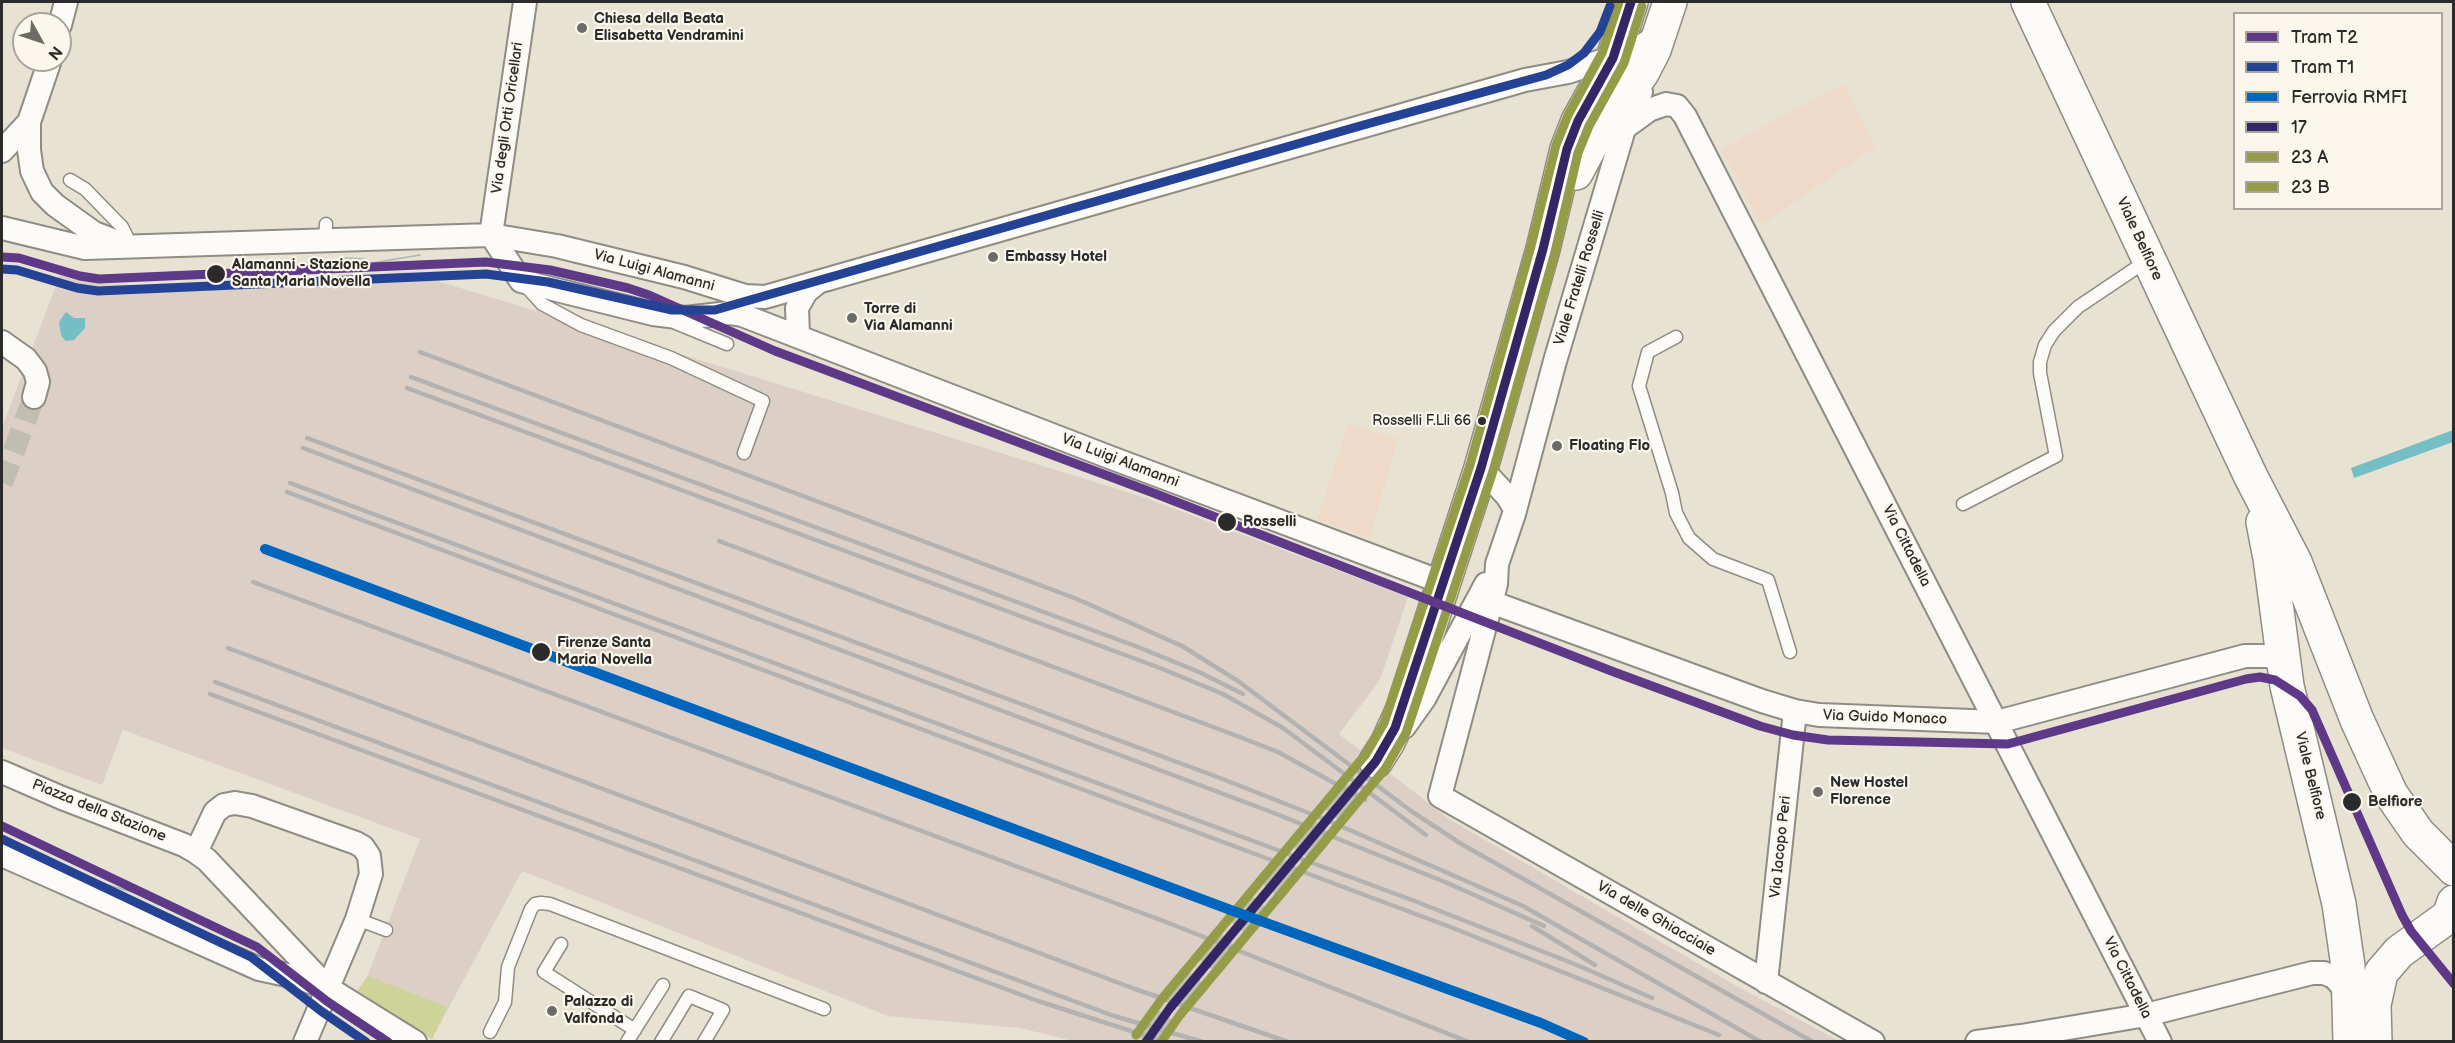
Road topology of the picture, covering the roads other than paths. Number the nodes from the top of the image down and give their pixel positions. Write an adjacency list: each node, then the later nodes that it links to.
1 (525, 2): 13 (street, Via degli Orti Oricellari)
2 (1631, 2): 6 (main road)
3 (2028, 2): 16 (main road, Viale Belfiore)
4 (1668, 7): 5 (main road, Viale Fratelli Rosselli); 6 (street, Viale Fratelli Rosselli)
5 (1653, 50): 9 (street, Viale Fratelli Rosselli); 15 (main road, Viale Fratelli Rosselli)
6 (1613, 58): 15 (main road); 18 (street, Via Luigi Alamanni)
7 (46, 72): 8 (street)
8 (31, 116): 10 (street); 14 (street)
9 (1624, 129): 29 (street, Viale Fratelli Rosselli); 36 (street, Via Cittadella)
10 (2, 151)
11 (70, 180): 14 (lane)
12 (2, 228): 14 (street)
13 (491, 235): 14 (street, Via Luigi Alamanni); 17 (street); 18 (street, Via Luigi Alamanni)
14 (131, 245)
15 (1544, 249): 26 (main road)
16 (2149, 260): 27 (main road, Viale Belfiore); 28 (lane)
17 (521, 280): 19 (street, Via Luigi Alamanni); 25 (lane)
18 (821, 280): 20 (street)
19 (653, 314): 20 (street, Via Luigi Alamanni); 23 (lane)
20 (798, 335): 31 (street, Via Luigi Alamanni)
21 (1676, 337): 33 (lane)
22 (2, 342): 24 (street)
23 (728, 344)
24 (34, 397)
25 (744, 453)
26 (1481, 468): 29 (street); 31 (main road)
27 (2251, 477): 34 (main road, Viale Belfiore); 42 (main road, Viale Belfiore)
28 (1963, 504)
29 (1515, 509): 30 (street, Viale Fratelli Rosselli)
30 (1497, 564): 32 (street, Viale Fratelli Rosselli); 37 (street, Viale Fratelli Rosselli)
31 (1444, 583): 37 (main road)
32 (1491, 602): 35 (street, Via Guido Monaco); 39 (street, Viale Fratelli Rosselli)
33 (1790, 652)
34 (2284, 667): 36 (street, Via Guido Monaco); 51 (main road, Viale Belfiore)
35 (1796, 706): 36 (street, Via Guido Monaco); 48 (street, Via Iacopo Peri)
36 (1997, 722): 53 (street, Via Cittadella)
37 (1378, 759)
38 (2, 772): 40 (street, Piazza della Stazione)
39 (1440, 796): 48 (street, Via delle Ghiacciaie)
40 (196, 852): 44 (street); 50 (street, Piazza della Stazione)
41 (2, 855): 50 (street, Piazza della Stazione)
42 (2451, 870)
43 (2454, 902): 65 (main road)
44 (357, 919): 45 (lane); 50 (street)
45 (386, 930)
46 (2454, 937): 66 (main road)
47 (561, 944): 54 (lane)
48 (1766, 982): 61 (street, Via delle Ghiacciaie)
49 (663, 985): 54 (lane)
50 (324, 996): 56 (street); 57 (street, Piazza della Stazione)
51 (2349, 1008): 53 (street); 64 (main road, Viale Belfiore)
52 (824, 1009): 55 (lane)
53 (2146, 1015): 62 (street); 63 (street, Via Cittadella)
54 (634, 1030): 58 (lane)
55 (490, 1032)
56 (305, 1041)
57 (415, 1041)
58 (627, 1041)
59 (661, 1041): 60 (lane)
60 (704, 1041)
61 (1873, 1041)
62 (1977, 1041)
63 (2160, 1041)
64 (2350, 1041)
65 (2375, 1041)
66 (2385, 1041)

